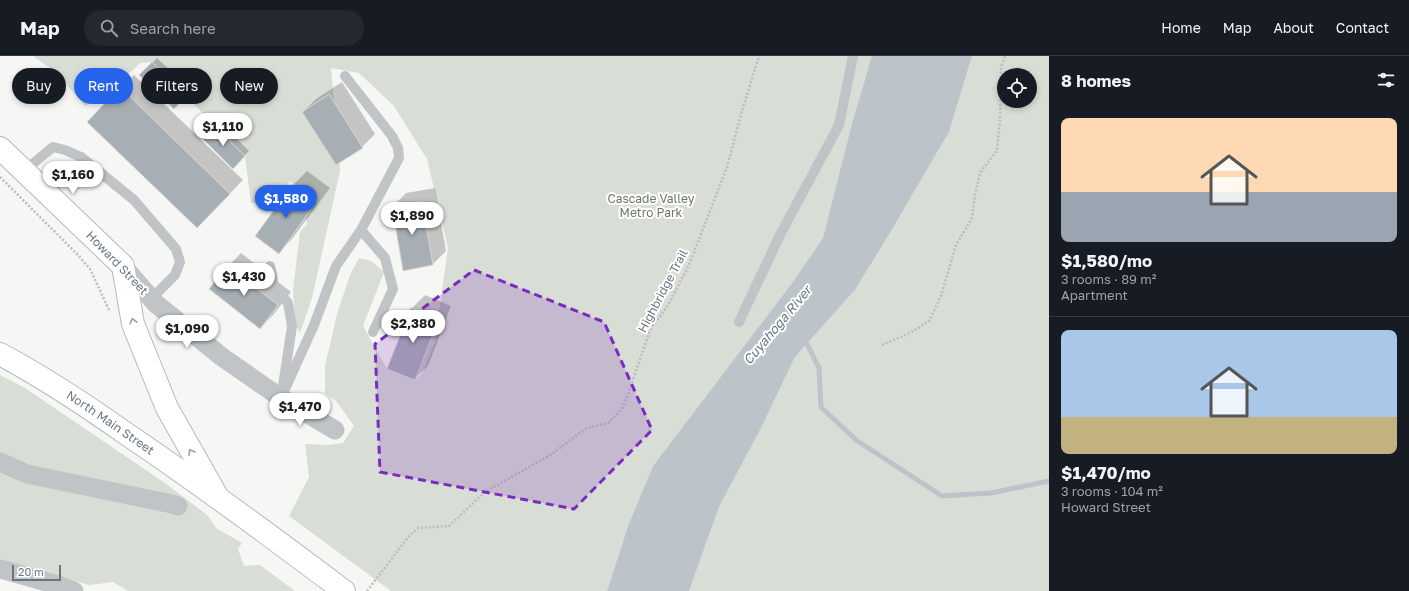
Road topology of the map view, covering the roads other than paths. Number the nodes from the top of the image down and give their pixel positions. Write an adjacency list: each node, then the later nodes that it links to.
1 (853, 56): 9 (lane)
2 (345, 76): 5 (lane)
3 (0, 148): 4 (main road, Howard Street)
4 (24, 171): 6 (main road, Howard Street); 8 (lane)
5 (361, 230): 10 (lane); 12 (lane)
6 (123, 266): 8 (street, Howard Street); 15 (main road, one-way to 6)
7 (270, 266): 12 (lane)
8 (152, 298): 12 (street, Howard Street)
9 (739, 322)
10 (373, 332)
11 (0, 354): 15 (main road, North Main Street)
12 (281, 398): 13 (street, Howard Street)
13 (335, 430)
14 (0, 462): 16 (street)
15 (218, 498): 19 (main road, North Main Street)
16 (178, 506)
17 (0, 569): 18 (street)
18 (74, 591)
19 (344, 591)

